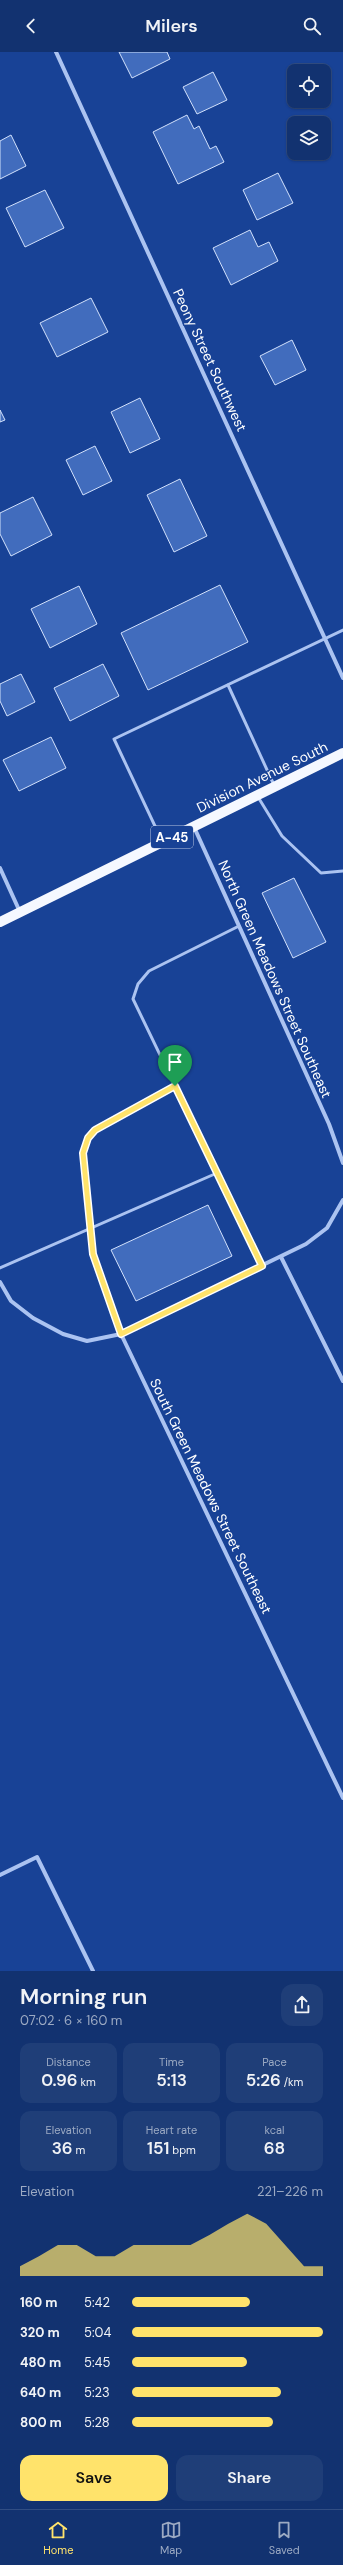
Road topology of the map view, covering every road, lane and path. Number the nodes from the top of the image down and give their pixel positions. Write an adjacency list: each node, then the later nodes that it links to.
1 (56, 52): 3 (street, Peony Street Southwest)
2 (343, 630): 3 (lane)
3 (324, 638): 4 (street, Peony Street Southwest); 5 (lane)
4 (343, 678)
5 (228, 685): 7 (lane); 10 (lane)
6 (343, 753): 7 (main road, Division Avenue South / A-45)
7 (275, 787): 8 (main road, Division Avenue South / A-45)
8 (257, 796): 9 (main road, Division Avenue South / A-45); 12 (lane)
9 (194, 827): 10 (main road, Division Avenue South / A-45); 15 (street, North Green Meadows Street Southeast)
10 (162, 842): 13 (main road, Division Avenue South / A-45)
11 (0, 868): 13 (street)
12 (343, 871)
13 (20, 912): 14 (main road, Division Avenue South / A-45)
14 (0, 922)
15 (239, 926): 16 (lane); 17 (street, North Green Meadows Street Southeast)
16 (175, 1086): 18 (lane); 20 (lane)
17 (343, 1162)
18 (217, 1173): 20 (lane); 22 (lane)
19 (343, 1200): 21 (street)
20 (90, 1227): 23 (lane); 25 (lane)
21 (281, 1257): 22 (street); 26 (street)
22 (262, 1266): 25 (street)
23 (0, 1268)
24 (0, 1282): 25 (street)
25 (121, 1334): 27 (street, South Green Meadows Street Southeast)
26 (343, 1381)
27 (343, 1798)
28 (0, 1875): 29 (street)
29 (93, 1971)

